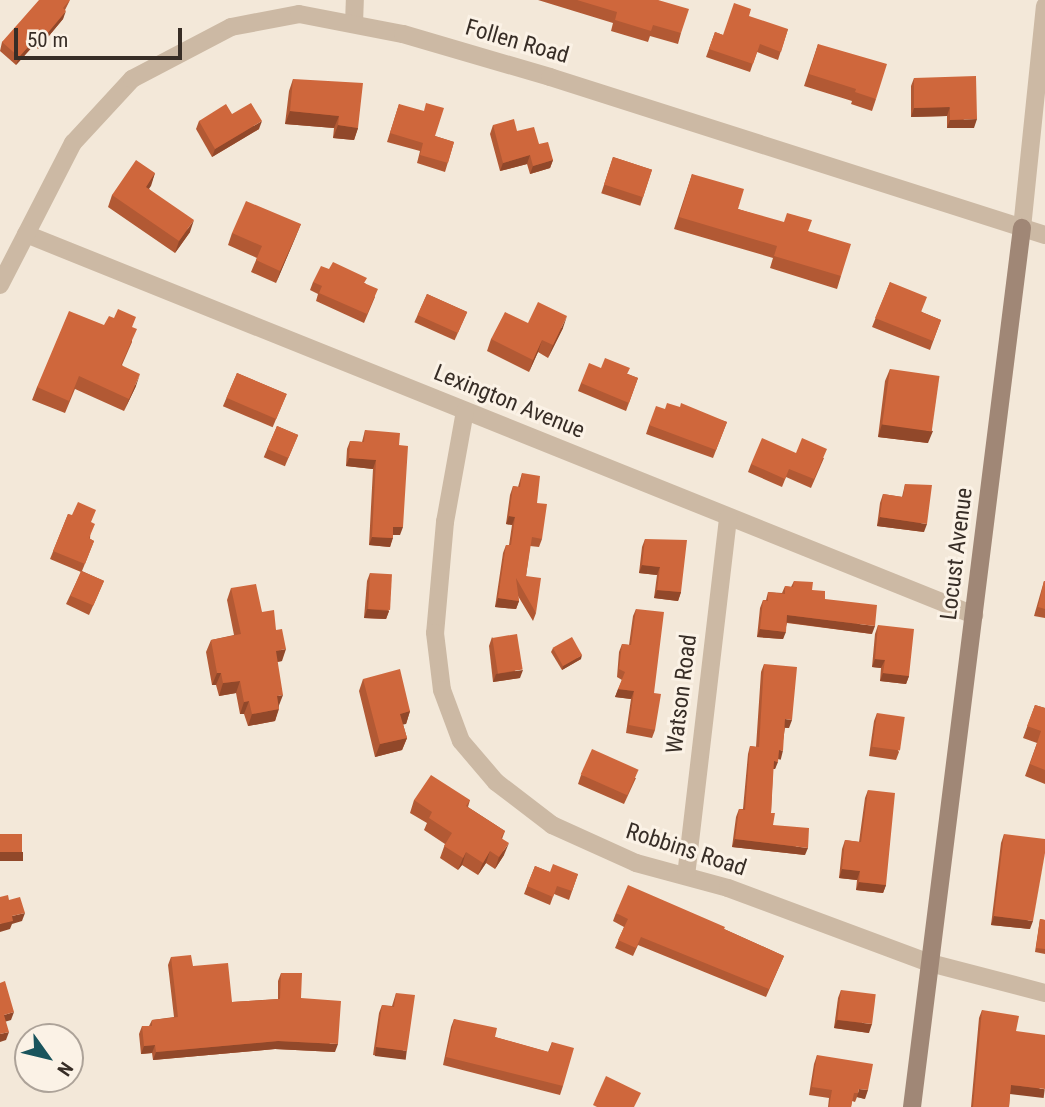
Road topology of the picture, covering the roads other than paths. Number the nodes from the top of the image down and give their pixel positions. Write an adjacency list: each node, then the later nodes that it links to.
1 (355, 0): 3 (street)
2 (1045, 6): 4 (street, Locust Avenue)
3 (354, 24): 5 (street, Follen Road); 6 (street, Follen Road)
4 (1042, 60): 5 (street, Locust Avenue)
5 (1022, 228): 7 (street, Follen Road); 11 (street, Locust Avenue)
6 (26, 234): 8 (street, Follen Road); 9 (street, Lexington Avenue)
7 (1045, 235)
8 (0, 285)
9 (465, 411): 10 (street, Lexington Avenue); 12 (street, Robbins Road)
10 (728, 517): 11 (street, Lexington Avenue); 12 (street, Watson Road)
11 (974, 615): 13 (street, Locust Avenue)
12 (686, 876): 13 (street, Robbins Road)
13 (930, 963): 14 (street, Robbins Road); 15 (street, Locust Avenue)
14 (1045, 993)
15 (912, 1107)

